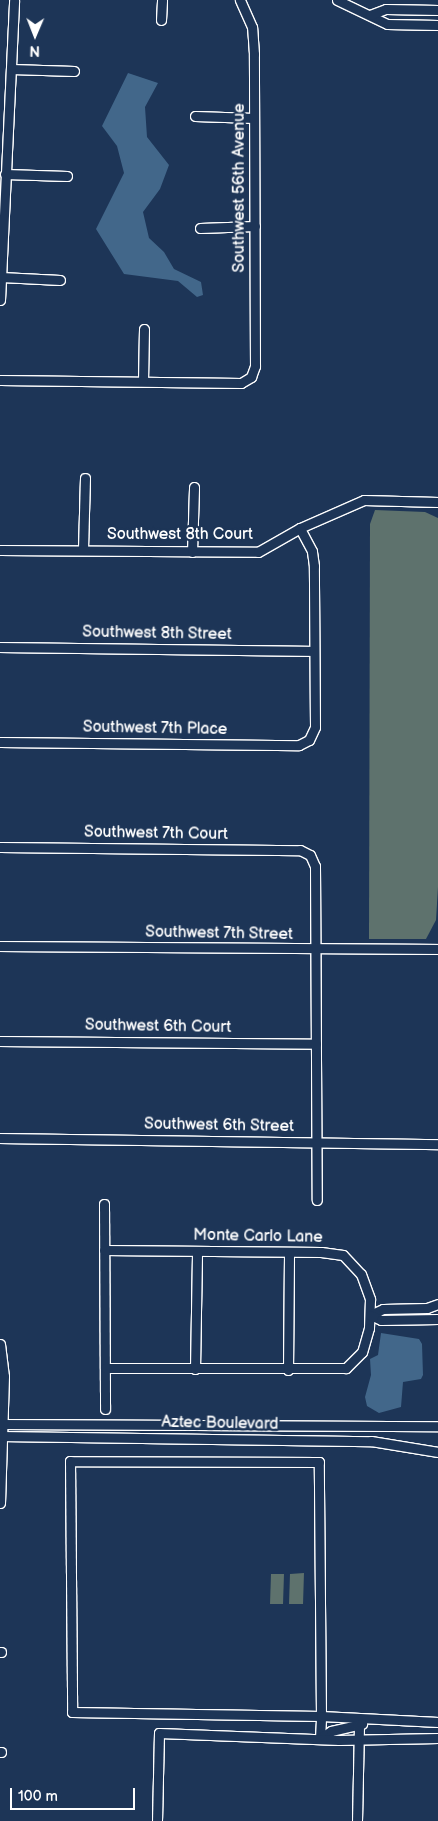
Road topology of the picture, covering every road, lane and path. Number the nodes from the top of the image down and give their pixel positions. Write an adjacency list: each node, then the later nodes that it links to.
1 (14, 0): 9 (street)
2 (162, 0): 7 (street)
3 (240, 0): 12 (street, Southwest 56th Avenue)
4 (337, 0): 6 (street)
5 (438, 10): 6 (street)
6 (370, 15): 8 (street)
7 (161, 20)
8 (438, 24)
9 (11, 69): 10 (street); 13 (street)
10 (74, 71)
11 (195, 116): 12 (street)
12 (254, 118): 15 (street, Southwest 56th Avenue)
13 (5, 174): 14 (street); 17 (street)
14 (67, 176)
15 (255, 226): 16 (street); 22 (street, Southwest 56th Avenue)
16 (200, 228)
17 (1, 277): 18 (street); 19 (street)
18 (60, 280)
19 (0, 300)
20 (144, 329): 22 (street)
21 (0, 380): 22 (street)
22 (144, 381)
23 (85, 478): 27 (street)
24 (194, 487): 29 (street)
25 (438, 502): 26 (street, Southwest 8th Court)
26 (300, 528): 29 (street, Southwest 8th Court); 31 (street)
27 (83, 549): 28 (street, Southwest 8th Court); 29 (street, Southwest 8th Court)
28 (0, 550)
29 (192, 552)
30 (0, 647): 31 (street, Southwest 8th Street)
31 (314, 651): 32 (street, Southwest 7th Place)
32 (0, 742)
33 (0, 847): 36 (street, Southwest 7th Court)
34 (0, 946): 36 (street, Southwest 7th Street)
35 (438, 949): 36 (street, Southwest 7th Street)
36 (316, 950): 38 (street)
37 (0, 1040): 38 (street, Southwest 6th Court)
38 (316, 1044): 40 (street)
39 (0, 1138): 40 (street, Southwest 6th Street)
40 (318, 1143): 41 (street, Southwest 6th Street); 42 (street)
41 (438, 1144)
42 (317, 1200)
43 (104, 1204): 44 (street)
44 (104, 1250): 45 (street, Monte Carlo Lane); 51 (street)
45 (197, 1251): 46 (street, Monte Carlo Lane); 52 (street)
46 (289, 1252): 48 (street, Monte Carlo Lane); 53 (street)
47 (438, 1304): 48 (street)
48 (370, 1315): 49 (street); 53 (street)
49 (438, 1319)
50 (0, 1344): 55 (street)
51 (105, 1368): 52 (street); 54 (street)
52 (195, 1369): 53 (street)
53 (288, 1370)
54 (105, 1409)
55 (2, 1424): 56 (street, Aztec Boulevard); 58 (street)
56 (70, 1424): 57 (street, Aztec Boulevard); 59 (street)
57 (438, 1426)
58 (2, 1436): 59 (street, Aztec Boulevard); 61 (street)
59 (71, 1437): 60 (street, Aztec Boulevard)
60 (438, 1452)
61 (0, 1503)
62 (321, 1716): 62 (street); 63 (street); 66 (street)
63 (379, 1721): 64 (street); 65 (street)
64 (438, 1722)
65 (358, 1724): 66 (street); 68 (street)
66 (320, 1738): 68 (street); 69 (street)
67 (438, 1738): 68 (street)
68 (358, 1741): 70 (street)
69 (157, 1821)
70 (357, 1821)

